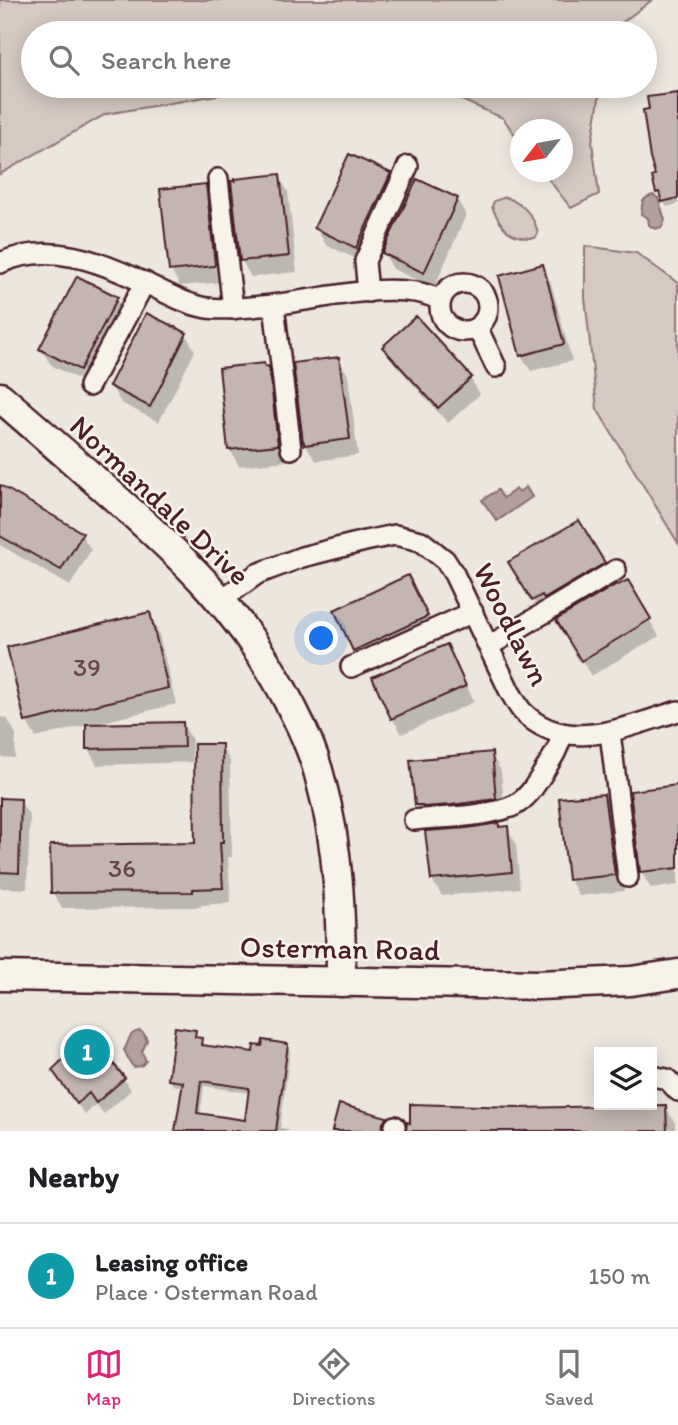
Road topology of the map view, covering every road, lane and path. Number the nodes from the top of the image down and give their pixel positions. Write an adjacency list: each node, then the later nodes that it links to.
1 (408, 166): 5 (street)
2 (218, 179): 8 (street)
3 (0, 263): 4 (street)
4 (145, 282): 8 (street); 11 (street)
5 (368, 292): 6 (street); 7 (street)
6 (441, 299): 9 (street); 9 (street)
7 (274, 305): 8 (street); 13 (street)
8 (233, 309)
9 (477, 327): 10 (street)
10 (496, 367)
11 (89, 386)
12 (0, 397): 15 (street, Normandale Drive)
13 (291, 449)
14 (616, 570): 17 (street)
15 (221, 600): 16 (street, Woodlawn); 26 (street, Normandale Drive)
16 (473, 612): 17 (street, Woodlawn); 18 (street)
17 (489, 646): 21 (street, Woodlawn)
18 (351, 667)
19 (678, 711): 20 (street, Woodlawn)
20 (610, 733): 21 (street, Woodlawn); 23 (street)
21 (562, 734): 22 (street)
22 (414, 820)
23 (628, 877)
24 (678, 974): 26 (street, Osterman Road)
25 (0, 976): 26 (street, Osterman Road)
26 (341, 982)
27 (657, 1077): 28 (street)
28 (678, 1091)

